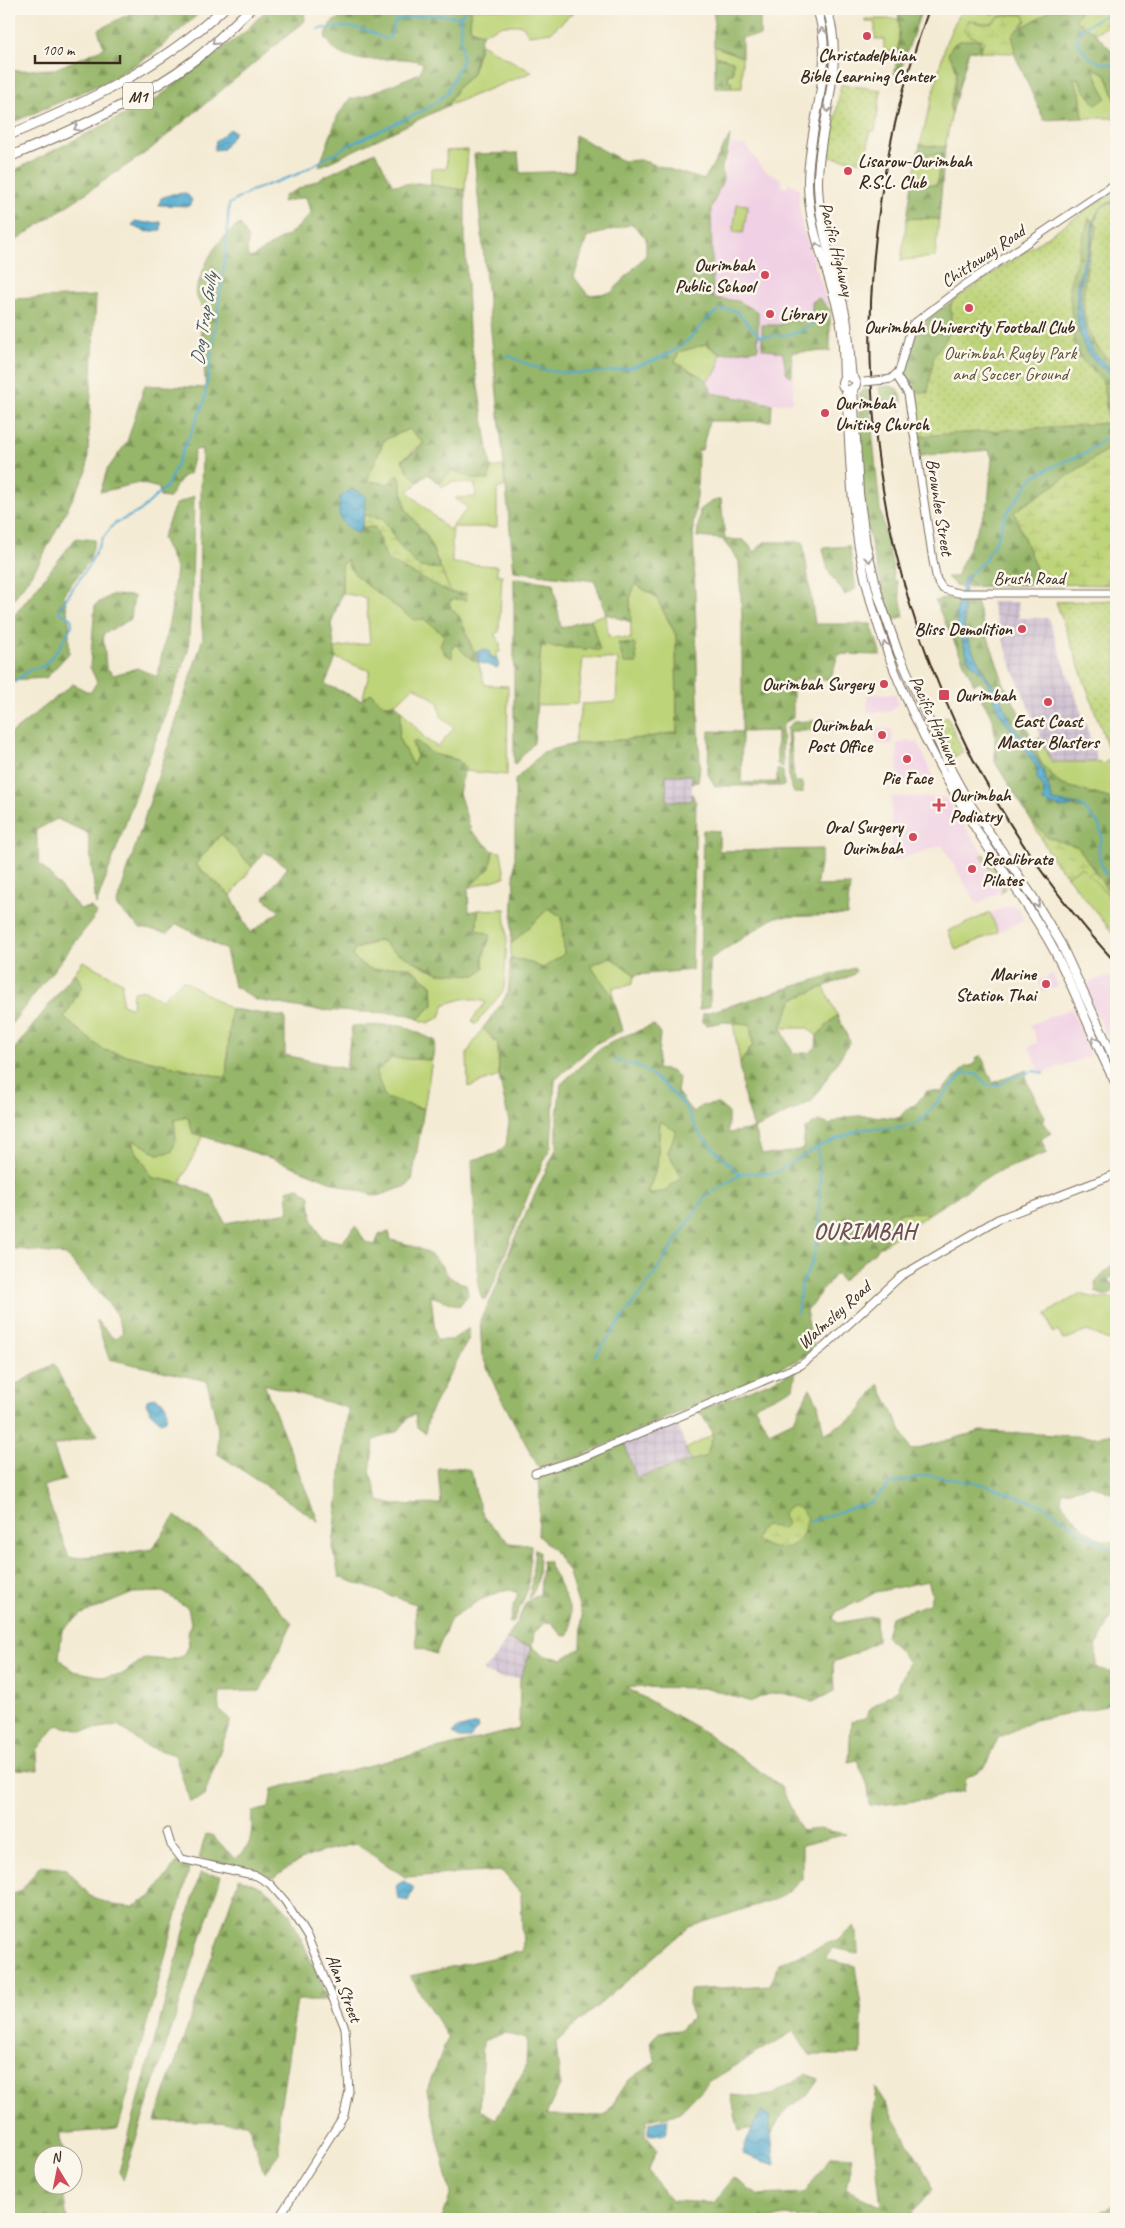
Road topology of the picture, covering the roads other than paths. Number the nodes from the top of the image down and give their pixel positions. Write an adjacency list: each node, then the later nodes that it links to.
1 (223, 9): 5 (highway, M1)
2 (250, 9): 6 (highway, M1, one-way to 6)
3 (817, 9): 9 (main road, Pacific Highway, one-way to 3)
4 (828, 9): 9 (main road, Pacific Highway, one-way to 9)
5 (9, 135)
6 (9, 157)
7 (1116, 184): 8 (street, Chittaway Road)
8 (896, 375): 9 (street, bridge); 10 (street, Brownlee Street)
9 (850, 383): 12 (main road, Pacific Highway, one-way to 12); 13 (main road, Pacific Highway, one-way to 9)
10 (943, 589): 11 (street, Brush Road)
11 (1116, 593)
12 (1116, 1063)
13 (1116, 1084)
14 (1116, 1174): 15 (street, Walmsley Road)
15 (535, 1473)
16 (167, 1832): 17 (street, Alan Street)
17 (278, 2219)

